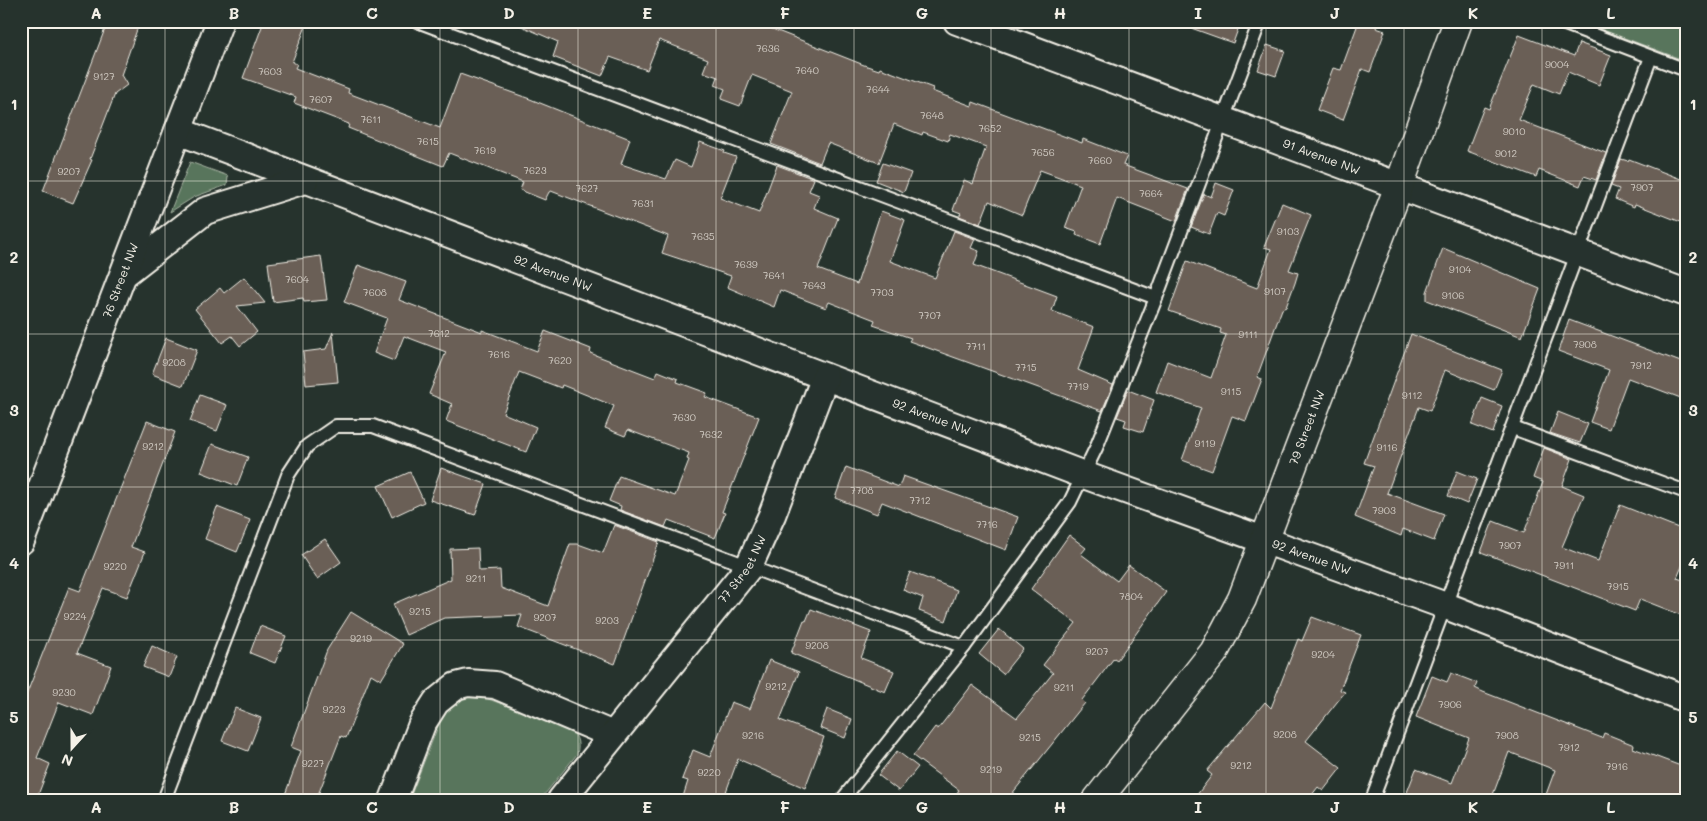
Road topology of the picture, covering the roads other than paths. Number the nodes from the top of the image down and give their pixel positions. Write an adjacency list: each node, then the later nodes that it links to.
1 (220, 21): 10 (street, 76 Street NW)
2 (417, 21): 16 (lane)
3 (956, 21): 9 (street, 91 Avenue NW)
4 (1260, 21): 9 (lane)
5 (1458, 21): 12 (street, 79 Street NW)
6 (1557, 21): 7 (lane)
7 (1651, 57): 8 (lane); 13 (lane)
8 (1686, 70)
9 (1223, 120): 12 (street, 91 Avenue NW); 16 (lane)
10 (178, 131): 11 (street, 92 Avenue NW); 14 (street, 76 Street NW)
11 (305, 180): 14 (street); 17 (street, 92 Avenue NW)
12 (1399, 186): 13 (street, 91 Avenue NW); 21 (street, 79 Street NW)
13 (1579, 254): 15 (street, 91 Avenue NW); 18 (lane)
14 (123, 275): 22 (street, 76 Street NW)
15 (1686, 293)
16 (1156, 298): 19 (lane)
17 (825, 377): 19 (street, 92 Avenue NW); 23 (street, 77 Street NW)
18 (1513, 428): 20 (lane); 24 (lane)
19 (1084, 475): 21 (street, 92 Avenue NW); 25 (lane)
20 (1686, 492)
21 (1266, 540): 24 (street, 92 Avenue NW); 33 (street, 79 Street NW)
22 (21, 541)
23 (748, 568): 25 (lane); 27 (street, 77 Street NW); 29 (lane)
24 (1446, 606): 26 (street, 92 Avenue NW); 28 (lane)
25 (964, 647): 32 (lane)
26 (1686, 699)
27 (612, 735): 30 (street); 31 (street, 77 Street NW)
28 (1375, 799)
29 (164, 800)
30 (393, 800)
31 (562, 800)
32 (842, 800)
33 (1096, 800)

